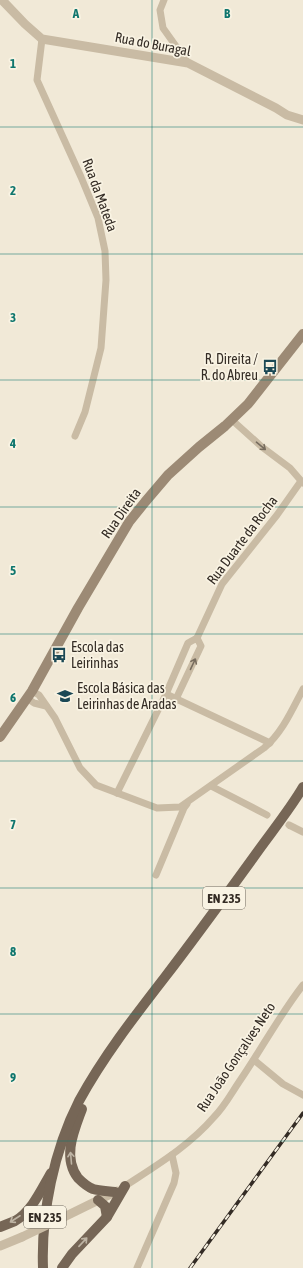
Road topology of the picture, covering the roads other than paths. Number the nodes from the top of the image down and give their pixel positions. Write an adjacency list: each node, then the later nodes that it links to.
1 (2, 0): 3 (street)
2 (164, 0): 4 (street)
3 (42, 39): 4 (street, Rua do Buragal); 8 (street, Rua da Mateda)
4 (188, 63): 5 (street, Rua do Buragal)
5 (303, 120)
6 (303, 334): 7 (main road, Rua Direita)
7 (232, 420): 9 (street, one-way to 9); 13 (main road, Rua Direita)
8 (75, 436)
9 (302, 482): 10 (street, Rua Duarte da Rocha)
10 (197, 638): 12 (street); 14 (street, one-way to 10)
11 (303, 690): 16 (street)
12 (166, 694): 14 (street); 19 (street)
13 (29, 695): 15 (main road, Rua Direita); 19 (street)
14 (176, 699): 16 (street)
15 (0, 738)
16 (270, 743): 17 (street)
17 (211, 786): 20 (street); 21 (street)
18 (303, 786): 27 (main road, EN 235)
19 (117, 793): 20 (street)
20 (190, 800): 24 (street)
21 (267, 815)
22 (289, 825): 23 (street)
23 (303, 832)
24 (156, 875)
25 (303, 985): 26 (street, Rua João Gonçalves Neto)
26 (254, 1060): 28 (street); 29 (street, Rua João Gonçalves Neto)
27 (92, 1078): 30 (main road, EN 235); 32 (main road, one-way to 27)
28 (303, 1095)
29 (172, 1156): 31 (street, Rua João Gonçalves Neto); 40 (street)
30 (55, 1166): 36 (main road, one-way to 36); 38 (main road, EN 235)
31 (125, 1186): 33 (street, Rua João Gonçalves Neto); 35 (main road)
32 (92, 1189): 33 (main road); 34 (main road)
33 (115, 1192): 34 (street, Rua João Gonçalves Neto)
34 (95, 1201): 35 (main road); 37 (street, Rua João Gonçalves Neto, bridge)
35 (107, 1217): 39 (main road, one-way to 35)
36 (0, 1227)
37 (0, 1246)
38 (43, 1268)
39 (62, 1268)
40 (137, 1268)

